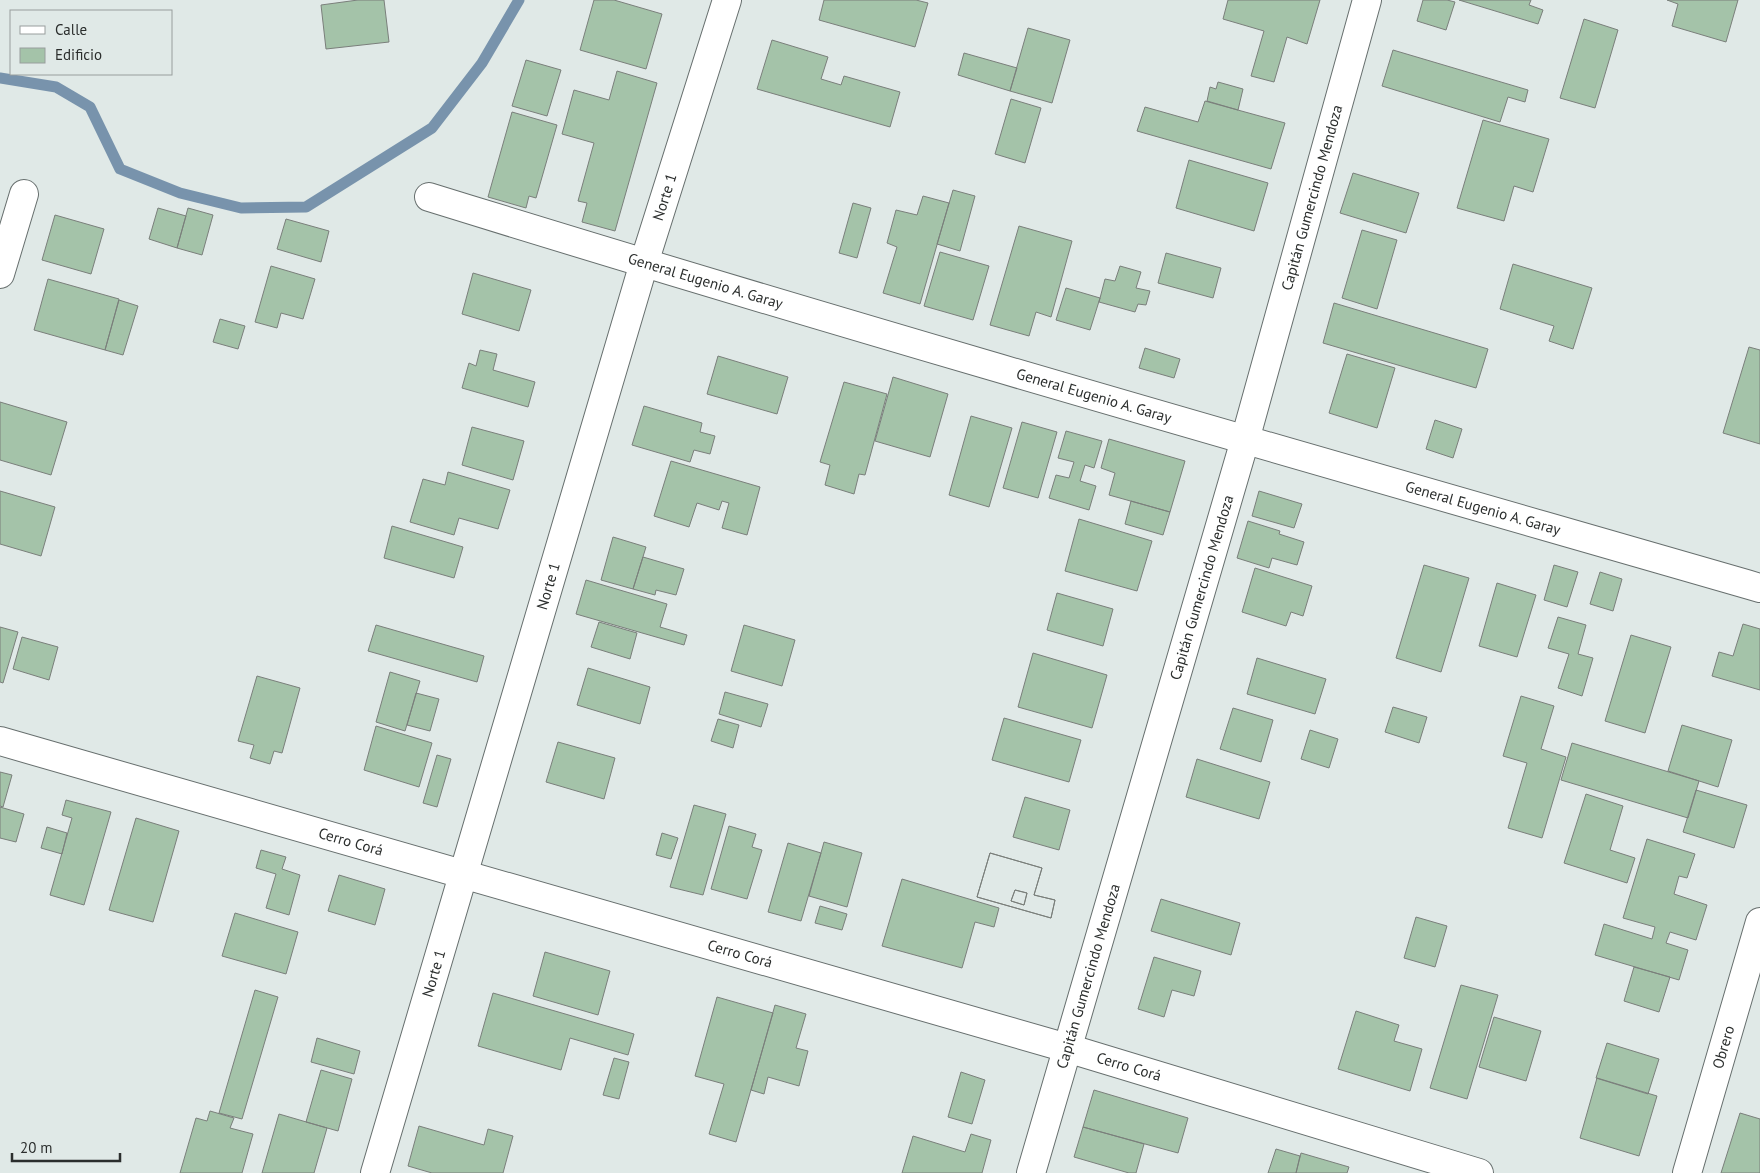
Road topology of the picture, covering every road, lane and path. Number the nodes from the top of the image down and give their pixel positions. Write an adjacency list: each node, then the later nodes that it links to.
1 (727, 0): 5 (street, Norte 1)
2 (1367, 0): 7 (street, Capitán Gumercindo Mendoza)
3 (24, 194): 6 (street)
4 (430, 197): 5 (street, General Eugenio A. Garay)
5 (644, 263): 7 (street, General Eugenio A. Garay); 10 (street, Norte 1)
6 (0, 274)
7 (1245, 440): 8 (street, General Eugenio A. Garay); 12 (street, Capitán Gumercindo Mendoza)
8 (1760, 588)
9 (0, 741): 10 (street, Cerro Corá)
10 (463, 874): 12 (street, Cerro Corá); 13 (street, Norte 1)
11 (1760, 922): 16 (street, Obrero)
12 (1067, 1048): 14 (street, Capitán Gumercindo Mendoza); 15 (street, Cerro Corá)
13 (375, 1173)
14 (1031, 1173)
15 (1479, 1173)
16 (1686, 1173)

